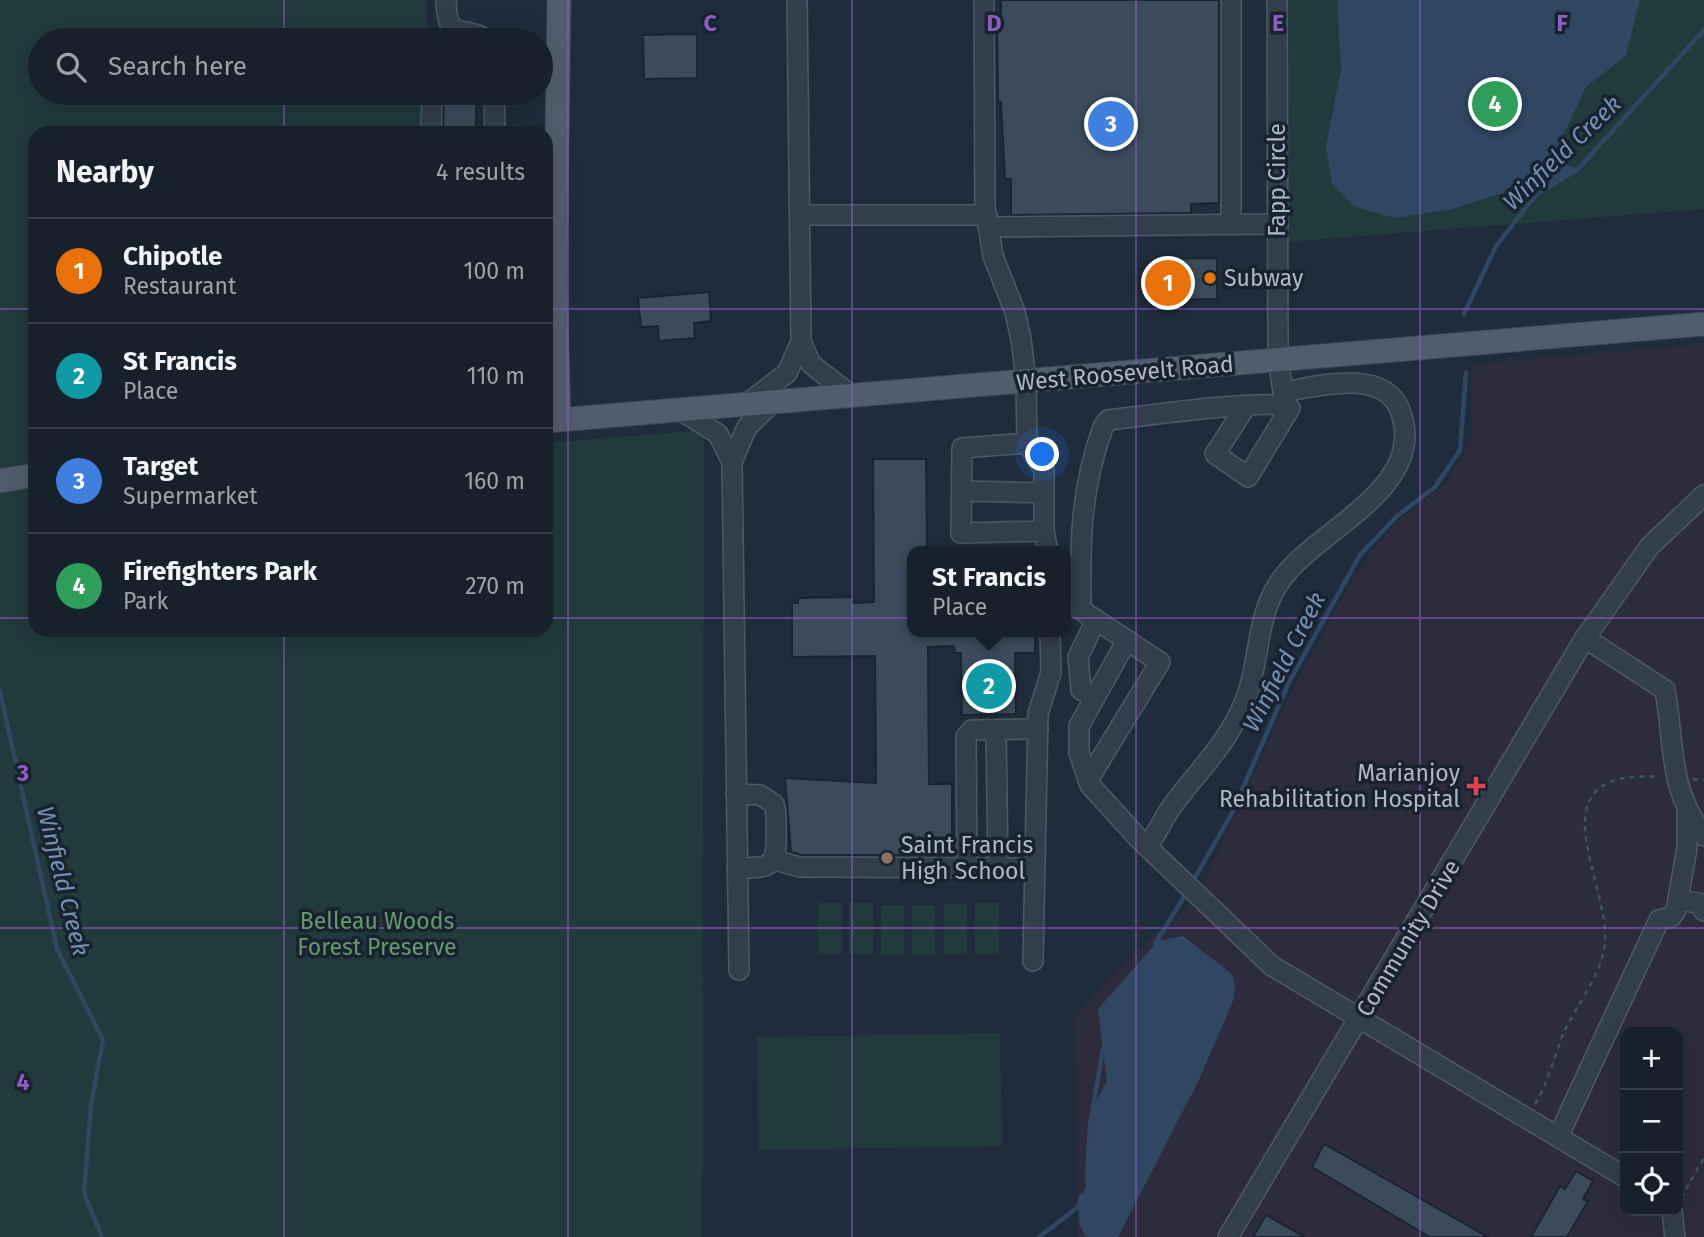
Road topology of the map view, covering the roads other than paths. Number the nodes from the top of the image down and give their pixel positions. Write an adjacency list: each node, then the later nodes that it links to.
1 (446, 0): 7 (street)
2 (559, 0): 12 (main road)
3 (797, 0): 13 (street)
4 (984, 0): 14 (street)
5 (1231, 0): 15 (street)
6 (1277, 0): 16 (street, Fapp Circle)
7 (446, 28)
8 (432, 105): 10 (street)
9 (494, 105): 11 (street)
10 (431, 126)
11 (495, 126)
12 (553, 187)
13 (800, 215): 14 (street); 18 (street)
14 (988, 221): 15 (street); 20 (street)
15 (1231, 224): 16 (street)
16 (1278, 224): 19 (street, Fapp Circle)
17 (1704, 324): 19 (main road, West Roosevelt Road)
18 (801, 342): 21 (street); 24 (street)
19 (1278, 360): 20 (main road, West Roosevelt Road); 22 (street, Fapp Circle)
20 (1026, 381): 21 (main road, West Roosevelt Road); 28 (street)
21 (852, 396): 23 (main road, West Roosevelt Road)
22 (1284, 398): 25 (street); 25 (street); 48 (street)
23 (773, 402): 24 (main road, West Roosevelt Road); 29 (street)
24 (746, 405): 26 (main road, West Roosevelt Road)
25 (1247, 406): 37 (street)
26 (680, 410): 27 (main road, West Roosevelt Road); 29 (street)
27 (553, 421)
28 (1027, 443): 32 (street); 33 (street)
29 (732, 462): 45 (street)
30 (28, 476): 31 (main road)
31 (0, 481)
32 (962, 491): 33 (street); 35 (street)
33 (1044, 493): 35 (street)
34 (1704, 495): 39 (street, Community Drive)
35 (1044, 531): 36 (street)
36 (1047, 546)
37 (1096, 620): 40 (street); 41 (street)
38 (1050, 637): 42 (street)
39 (1585, 638): 46 (street); 58 (street, Community Drive)
40 (1127, 640): 41 (street); 44 (street)
41 (1095, 697): 44 (street)
42 (1038, 729): 43 (street); 53 (street)
43 (996, 730): 51 (street); 52 (street)
44 (1088, 780): 48 (street)
45 (736, 794): 49 (street); 50 (street)
46 (1688, 815): 47 (street); 54 (street)
47 (1704, 836)
48 (1147, 847): 58 (street)
49 (774, 860): 50 (street); 51 (street)
50 (737, 868): 57 (street)
51 (967, 868): 52 (street)
52 (998, 868): 53 (street)
53 (1034, 868): 56 (street)
54 (1679, 900): 55 (street); 59 (street)
55 (1704, 911)
56 (1032, 961)
57 (739, 970)
58 (1359, 1021): 59 (street); 62 (street, Community Drive)
59 (1558, 1137): 60 (street)
60 (1620, 1174)
61 (1673, 1216): 63 (street)
62 (1229, 1237)
63 (1675, 1237)

